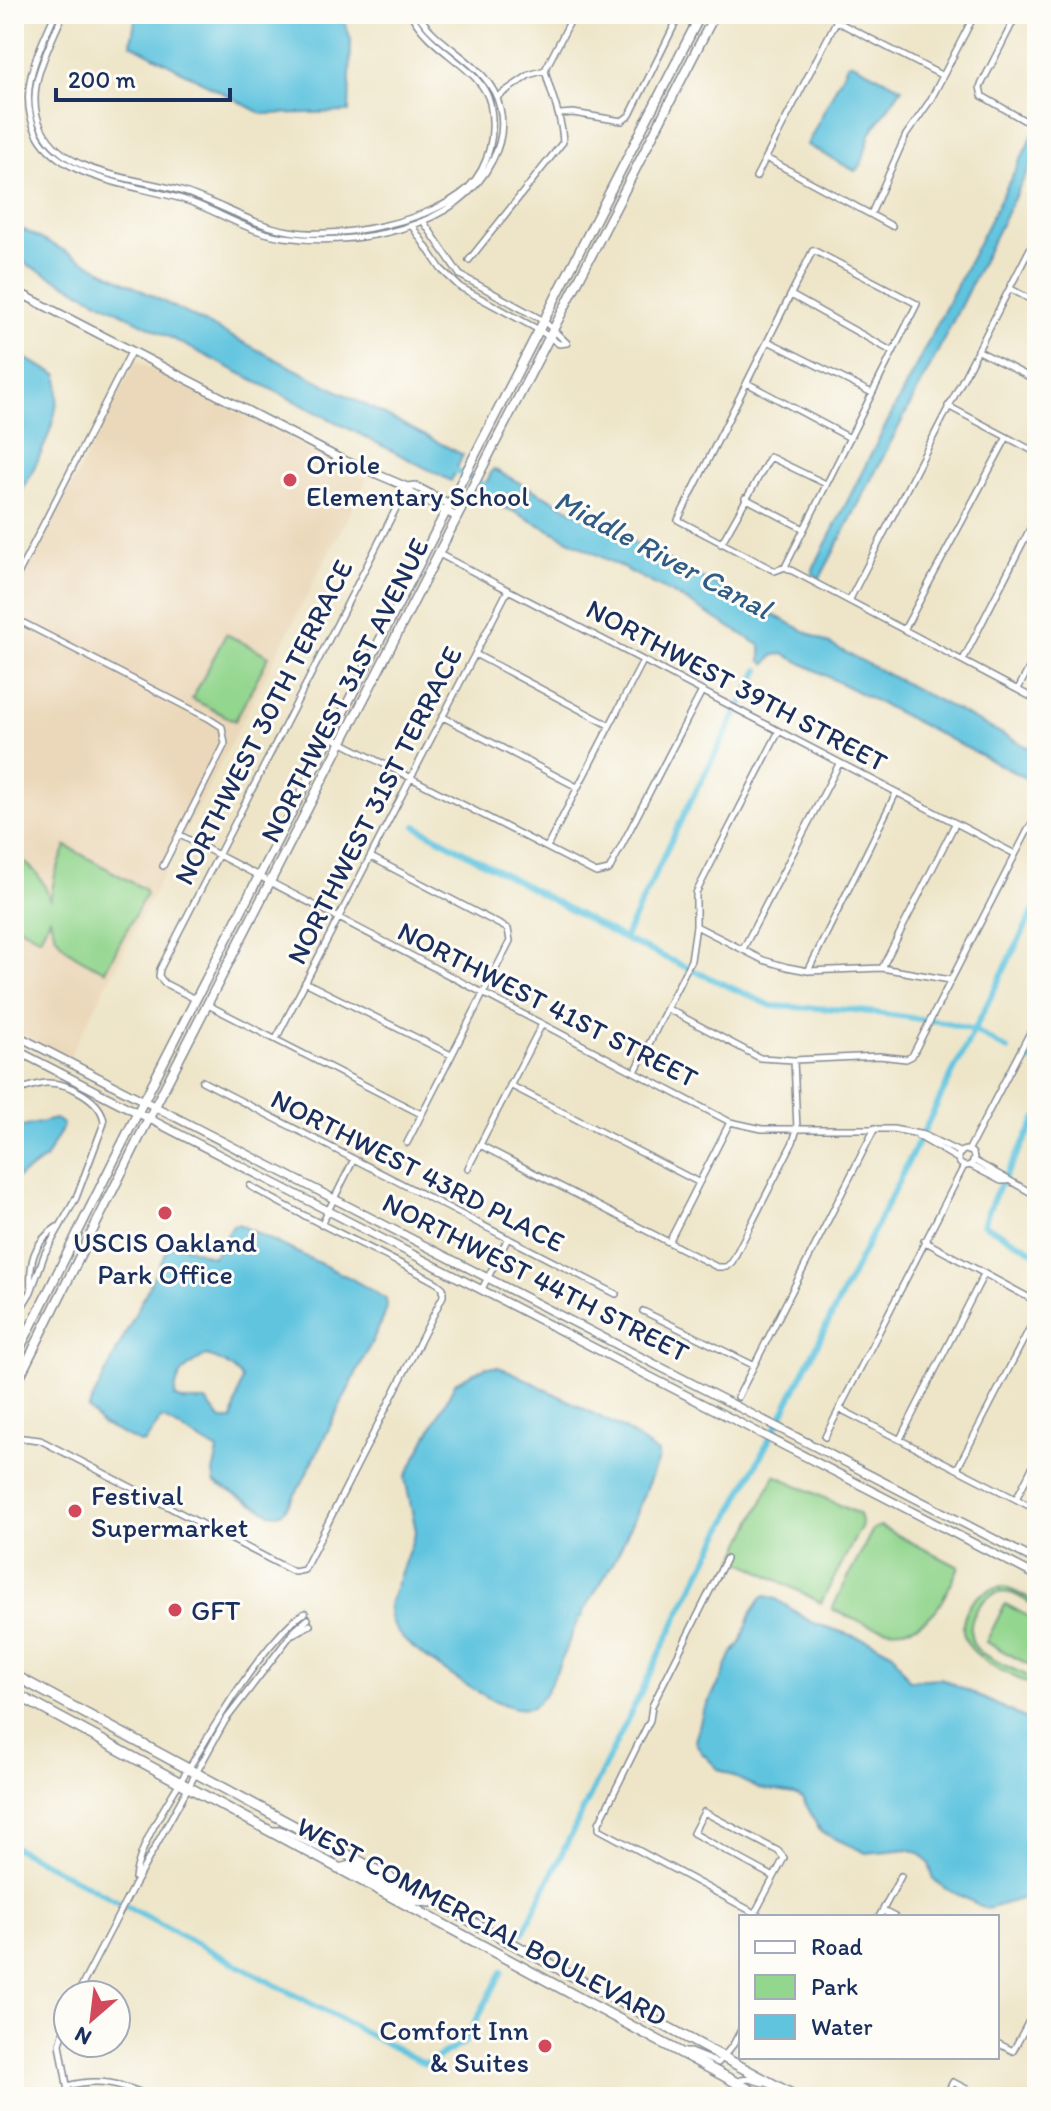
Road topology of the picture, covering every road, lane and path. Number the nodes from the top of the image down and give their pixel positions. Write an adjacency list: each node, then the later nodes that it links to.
1 (55, 14): 22 (street)
2 (63, 14): 3 (street)
3 (411, 14)
4 (418, 14): 15 (street)
5 (574, 14): 13 (street)
6 (680, 14): 16 (street)
7 (701, 14): 30 (main road, NORTHWEST 31ST AVENUE)
8 (715, 14): 31 (main road, NORTHWEST 31ST AVENUE)
9 (840, 14): 12 (street)
10 (975, 14): 14 (street)
11 (1017, 14): 17 (street)
12 (836, 21): 14 (street); 18 (street)
13 (545, 70): 15 (street); 16 (street)
14 (943, 76): 20 (street)
15 (497, 97): 21 (street)
16 (560, 114): 25 (street)
17 (1037, 120)
18 (766, 158): 19 (street); 20 (street)
19 (756, 177)
20 (871, 214): 23 (street)
21 (423, 221): 22 (street); 30 (street)
22 (412, 225): 30 (street)
23 (892, 226)
24 (1037, 235): 26 (street)
25 (469, 260)
26 (1011, 289): 29 (street); 33 (street)
27 (14, 290): 34 (street)
28 (791, 295): 32 (street); 35 (street); 35 (street)
29 (1037, 303)
30 (542, 325): 31 (street); 31 (street); 46 (main road, NORTHWEST 31ST AVENUE)
31 (551, 333): 47 (main road, NORTHWEST 31ST AVENUE)
32 (768, 341): 37 (street); 38 (street)
33 (977, 350): 36 (street); 39 (street)
34 (131, 352): 44 (street); 53 (street)
35 (893, 352): 38 (street)
36 (1037, 381)
37 (747, 383): 41 (street); 50 (street)
38 (872, 393): 41 (street)
39 (948, 406): 40 (street); 55 (street)
40 (1007, 437): 42 (street); 57 (street)
41 (850, 438): 43 (street)
42 (1037, 453)
43 (826, 484): 45 (street); 49 (street)
44 (407, 487): 46 (street); 79 (street, NORTHWEST 30TH TERRACE)
45 (745, 498): 49 (street); 50 (street)
46 (448, 508): 47 (street); 68 (main road, NORTHWEST 31ST AVENUE)
47 (459, 513): 51 (main road, NORTHWEST 31ST AVENUE)
48 (1037, 515): 60 (street)
49 (804, 529): 52 (street)
50 (721, 544): 52 (street)
51 (438, 553): 54 (street, NORTHWEST 39TH STREET); 69 (main road, NORTHWEST 31ST AVENUE)
52 (785, 567): 55 (street)
53 (14, 582)
54 (508, 590): 59 (street, NORTHWEST 31ST TERRACE); 61 (street, NORTHWEST 39TH STREET)
55 (849, 601): 57 (street)
56 (14, 618): 76 (street)
57 (904, 630): 60 (street)
58 (1037, 653): 62 (street)
59 (475, 654): 65 (street, NORTHWEST 31ST TERRACE); 66 (street)
60 (962, 660): 62 (street)
61 (643, 661): 63 (street, NORTHWEST 39TH STREET); 66 (street)
62 (1018, 689): 64 (street)
63 (702, 691): 67 (street, NORTHWEST 39TH STREET); 77 (street)
64 (1037, 700)
65 (443, 717): 71 (street, NORTHWEST 31ST TERRACE); 72 (street)
66 (609, 725): 72 (street)
67 (779, 731): 70 (street, NORTHWEST 39TH STREET); 85 (street)
68 (331, 737): 69 (street); 82 (main road, NORTHWEST 31ST AVENUE)
69 (342, 742): 71 (street); 83 (main road, NORTHWEST 31ST AVENUE)
70 (839, 764): 73 (street, NORTHWEST 39TH STREET); 86 (street)
71 (412, 778): 77 (street); 80 (street, NORTHWEST 31ST TERRACE)
72 (577, 787): 77 (street)
73 (896, 793): 74 (street, NORTHWEST 39TH STREET); 88 (street)
74 (955, 824): 78 (street, NORTHWEST 39TH STREET); 87 (street)
75 (1030, 826): 78 (street)
76 (180, 835): 79 (street, NORTHWEST 41ST STREET); 81 (street)
77 (547, 847)
78 (1015, 854): 89 (street)
79 (217, 856): 82 (street, NORTHWEST 41ST STREET); 92 (street, NORTHWEST 30TH TERRACE)
80 (371, 857): 84 (street, NORTHWEST 31ST TERRACE); 91 (street)
81 (163, 866)
82 (258, 877): 83 (street, NORTHWEST 41ST STREET); 92 (main road, NORTHWEST 31ST AVENUE)
83 (269, 883): 84 (street, NORTHWEST 41ST STREET); 93 (main road, NORTHWEST 31ST AVENUE)
84 (339, 918): 90 (street, NORTHWEST 31ST TERRACE); 91 (street, NORTHWEST 41ST STREET)
85 (696, 926): 86 (street); 94 (street)
86 (743, 949): 88 (street)
87 (882, 968): 88 (street); 89 (street)
88 (808, 971)
89 (950, 980): 101 (street)
90 (305, 982): 98 (street, NORTHWEST 31ST TERRACE); 100 (street)
91 (483, 993): 96 (street, NORTHWEST 41ST STREET); 100 (street)
92 (196, 1000): 106 (main road, NORTHWEST 31ST AVENUE)
93 (207, 1005): 98 (street); 107 (main road, NORTHWEST 31ST AVENUE)
94 (668, 1009): 101 (street); 102 (street)
95 (1037, 1019): 116 (street)
96 (542, 1024): 102 (street, NORTHWEST 41ST STREET); 104 (street)
97 (14, 1034): 106 (street, NORTHWEST 44TH STREET)
98 (276, 1039): 109 (street)
99 (14, 1049): 108 (street, NORTHWEST 44TH STREET)
100 (451, 1056): 109 (street)
101 (794, 1060): 113 (street)
102 (635, 1072): 111 (street, NORTHWEST 41ST STREET)
103 (202, 1081): 119 (street, NORTHWEST 43RD PLACE)
104 (510, 1085): 115 (street); 123 (street)
105 (14, 1091): 128 (street)
106 (144, 1101): 107 (street, NORTHWEST 44TH STREET); 108 (main road, NORTHWEST 31ST AVENUE)
107 (154, 1107): 110 (main road, NORTHWEST 31ST AVENUE); 117 (street, NORTHWEST 44TH STREET)
108 (138, 1112): 110 (street, NORTHWEST 44TH STREET); 142 (main road, NORTHWEST 31ST AVENUE)
109 (421, 1114): 114 (street)
110 (149, 1118): 121 (street, NORTHWEST 44TH STREET); 144 (main road, NORTHWEST 31ST AVENUE)
111 (730, 1122): 113 (street, NORTHWEST 41ST STREET); 123 (street)
112 (875, 1128): 113 (street, NORTHWEST 41ST STREET); 118 (street, NORTHWEST 41ST STREET); 143 (street)
113 (797, 1129): 132 (street)
114 (407, 1143)
115 (480, 1145): 122 (street); 132 (street)
116 (968, 1151): 118 (street); 120 (street)
117 (249, 1154): 121 (street); 126 (street, NORTHWEST 44TH STREET)
118 (959, 1156): 120 (street)
119 (354, 1159): 126 (street); 130 (street, NORTHWEST 43RD PLACE)
120 (969, 1164): 125 (street); 131 (street)
121 (243, 1166): 127 (street, NORTHWEST 44TH STREET)
122 (468, 1168)
123 (698, 1182): 132 (street)
124 (250, 1186): 129 (street, NORTHWEST 44TH STREET)
125 (1037, 1196)
126 (334, 1198): 127 (street); 134 (street, NORTHWEST 44TH STREET)
127 (328, 1209): 129 (street); 135 (street, NORTHWEST 44TH STREET)
128 (62, 1224): 136 (street); 136 (street)
129 (321, 1225): 148 (street, NORTHWEST 44TH STREET)
130 (508, 1238): 134 (street); 137 (street, NORTHWEST 43RD PLACE)
131 (924, 1241): 133 (street); 146 (street)
132 (669, 1242)
133 (984, 1274): 138 (street); 150 (street)
134 (488, 1277): 135 (street); 145 (street, NORTHWEST 44TH STREET)
135 (482, 1289): 147 (street, NORTHWEST 44TH STREET)
136 (31, 1292): 141 (street)
137 (616, 1294)
138 (1037, 1302)
139 (643, 1311): 143 (street)
140 (1037, 1314): 152 (street)
141 (14, 1320)
142 (14, 1359)
143 (753, 1365): 145 (street)
144 (14, 1388)
145 (734, 1400): 147 (street); 156 (street, NORTHWEST 44TH STREET)
146 (840, 1409): 149 (street); 150 (street)
147 (725, 1414): 157 (street, NORTHWEST 44TH STREET)
148 (14, 1437)
149 (825, 1437)
150 (900, 1439): 152 (street)
151 (1037, 1458): 153 (street)
152 (957, 1469): 153 (street)
153 (1016, 1499): 154 (street)
154 (1037, 1510)
155 (726, 1559): 170 (street)
156 (1037, 1561)
157 (1037, 1576)
158 (14, 1675): 160 (highway, WEST COMMERCIAL BOULEVARD)
159 (14, 1693): 161 (highway, WEST COMMERCIAL BOULEVARD)
160 (192, 1771): 160 (street); 161 (street); 162 (street); 164 (highway, WEST COMMERCIAL BOULEVARD)
161 (179, 1782): 162 (highway, WEST COMMERCIAL BOULEVARD); 168 (street)
162 (189, 1788): 163 (highway, WEST COMMERCIAL BOULEVARD); 168 (street)
163 (264, 1830): 164 (street, WEST COMMERCIAL BOULEVARD); 165 (highway, WEST COMMERCIAL BOULEVARD)
164 (347, 1855): 169 (highway, WEST COMMERCIAL BOULEVARD)
165 (338, 1869): 169 (highway); 177 (highway, WEST COMMERCIAL BOULEVARD)
166 (901, 1876): 171 (street)
167 (774, 1877): 167 (street); 170 (street)
168 (134, 1885): 173 (street)
169 (437, 1903): 178 (highway, WEST COMMERCIAL BOULEVARD)
170 (755, 1913): 172 (street)
171 (881, 1914)
172 (758, 1915)
173 (85, 1979)
174 (1037, 2006): 176 (street)
175 (739, 2033): 178 (street)
176 (999, 2044)
177 (680, 2052): 178 (street, WEST COMMERCIAL BOULEVARD); 180 (highway, WEST COMMERCIAL BOULEVARD)
178 (724, 2058): 182 (highway, WEST COMMERCIAL BOULEVARD)
179 (62, 2059): 181 (street)
180 (737, 2083): 182 (street, WEST COMMERCIAL BOULEVARD); 185 (street); 186 (highway, WEST COMMERCIAL BOULEVARD)
181 (67, 2086): 183 (street); 184 (street)
182 (777, 2086): 187 (highway, WEST COMMERCIAL BOULEVARD)
183 (69, 2097)
184 (152, 2097)
185 (730, 2097)
186 (763, 2097)
187 (797, 2097)
188 (945, 2097): 189 (street)
189 (982, 2097)

